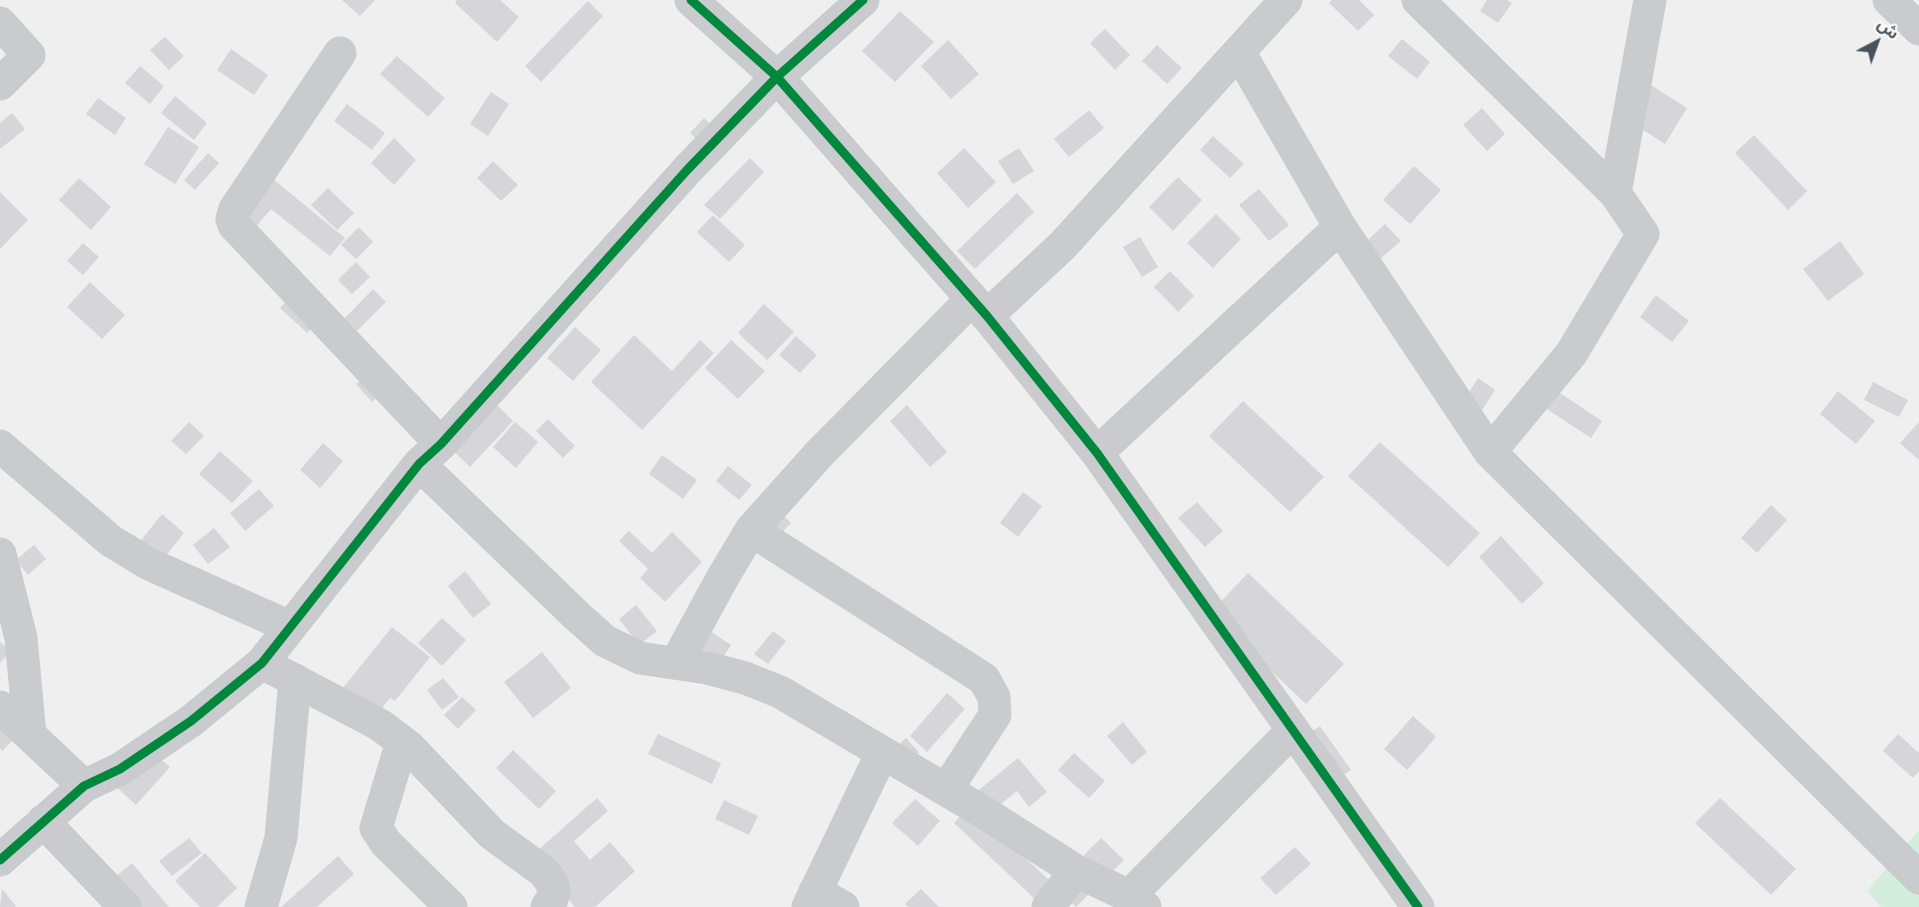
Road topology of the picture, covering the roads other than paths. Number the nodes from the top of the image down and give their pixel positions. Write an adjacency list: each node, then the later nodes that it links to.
1 (691, 0): 11 (street)
2 (863, 0): 11 (street)
3 (1286, 0): 9 (street)
4 (1418, 0): 13 (street)
5 (1650, 0): 13 (street)
6 (1889, 0): 8 (street)
7 (0, 23): 12 (street)
8 (1919, 29)
9 (1239, 52): 14 (street); 15 (street)
10 (339, 53): 19 (street)
11 (777, 77): 15 (street); 19 (street)
12 (0, 84)
13 (1615, 193): 17 (street)
14 (1340, 227): 17 (street); 18 (street)
15 (980, 308): 18 (street); 20 (street)
16 (0, 446): 22 (street)
17 (1490, 452): 36 (street)
18 (1097, 453): 27 (street)
19 (430, 454): 22 (street); 24 (street)
20 (751, 530): 24 (street); 32 (street)
21 (0, 554): 28 (street)
22 (291, 627): 23 (street)
23 (262, 663): 25 (street); 31 (street)
24 (676, 663): 30 (street)
25 (295, 680): 29 (street); 40 (street)
26 (0, 707): 28 (street)
27 (1293, 730): 38 (street); 45 (street)
28 (30, 735): 31 (street)
29 (402, 742): 41 (street); 42 (street)
30 (882, 753): 32 (street); 37 (street)
31 (84, 786): 33 (street)
32 (946, 790): 35 (street)
33 (44, 821): 34 (street); 39 (street)
34 (0, 860)
35 (1076, 871): 38 (street); 44 (street)
36 (1919, 878)
37 (811, 899): 43 (street)
38 (1137, 902)
39 (125, 907)
40 (261, 907)
41 (451, 907)
42 (547, 907)
43 (843, 907)
44 (1048, 907)
45 (1418, 907)

